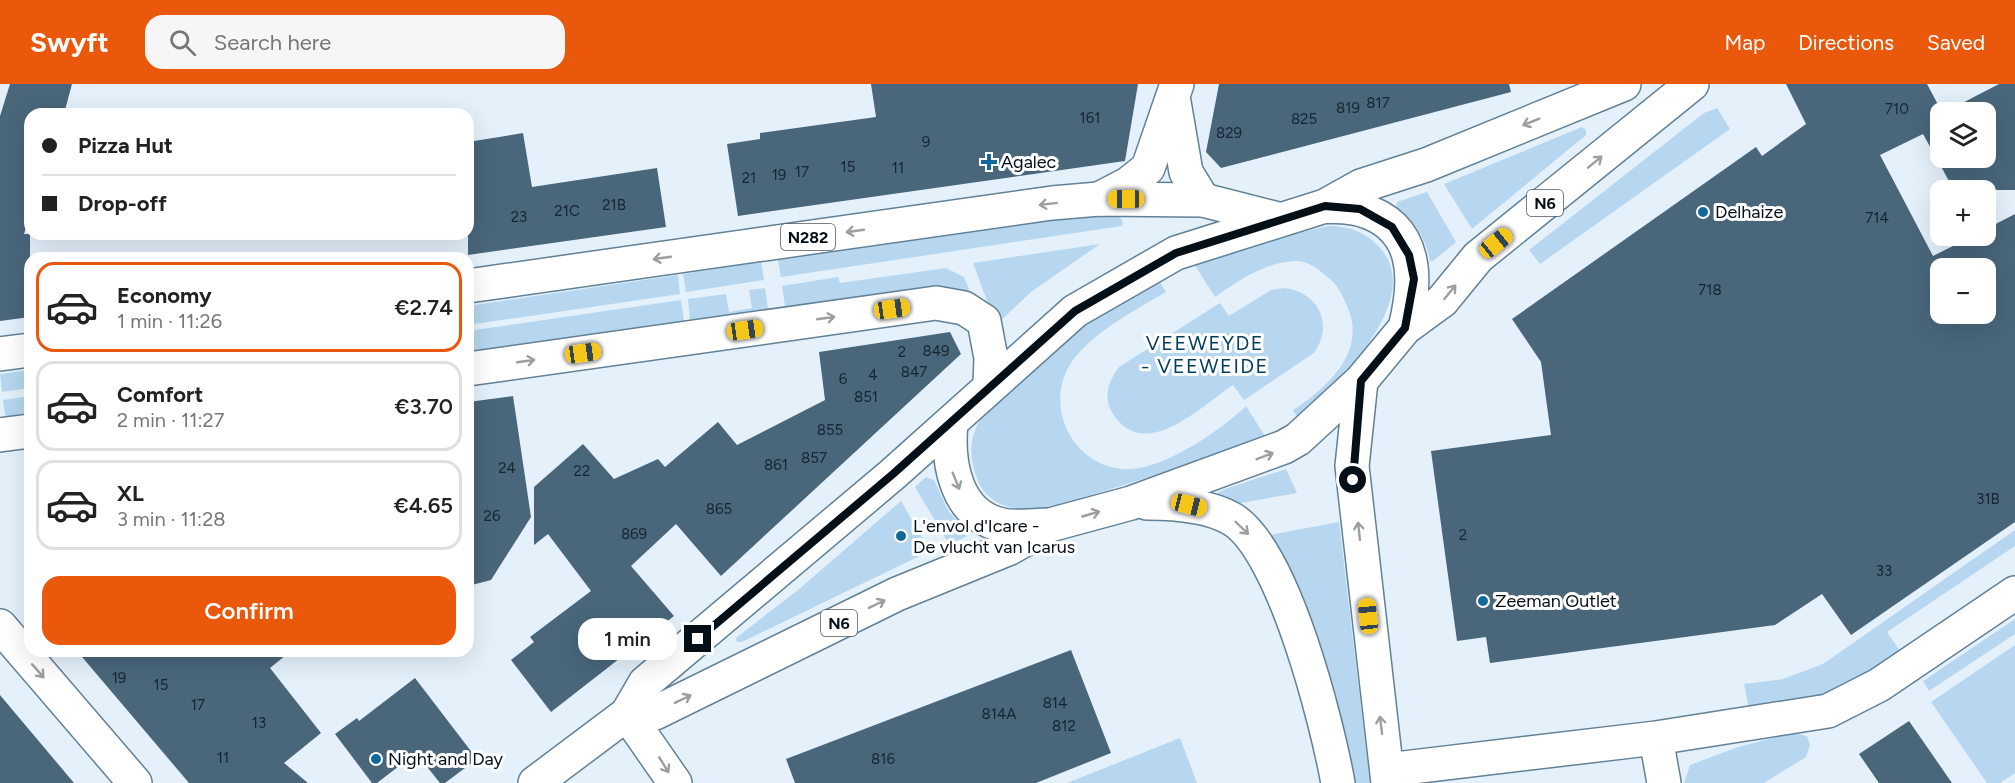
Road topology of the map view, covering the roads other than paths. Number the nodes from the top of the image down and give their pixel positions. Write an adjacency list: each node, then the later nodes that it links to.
1 (1624, 84): 6 (main road, N6, one-way to 6)
2 (1692, 84): 9 (main road, N6, one-way to 2)
3 (1175, 92): 4 (main road); 5 (main road)
4 (1099, 199): 5 (main road, N282); 8 (main road, N282, one-way to 8)
5 (1203, 200): 7 (main road, N282)
6 (1325, 206): 7 (main road, N6); 9 (main road, N6)
7 (1278, 219): 14 (main road, N6)
8 (474, 285)
9 (1405, 328): 13 (main road, N6)
10 (24, 351): 11 (main road)
11 (0, 354)
12 (474, 368): 14 (main road, one-way to 14)
13 (1361, 381): 18 (main road, N6, one-way to 13); 26 (main road, one-way to 13)
14 (990, 384): 15 (main road, N6)
15 (951, 423): 19 (main road, N6, one-way to 19); 24 (main road, N6)
16 (24, 432): 17 (main road)
17 (0, 435)
18 (1131, 503): 19 (main road, N6, one-way to 18); 30 (main road, one-way to 30)
19 (1050, 525): 24 (main road, N6, one-way to 19)
20 (2015, 593): 25 (main road)
21 (0, 626): 22 (main road, one-way to 22)
22 (24, 654)
23 (27, 657): 27 (main road, one-way to 27)
24 (627, 714): 28 (main road, N6); 29 (main road, one-way to 29)
25 (1656, 738): 26 (main road); 31 (main road)
26 (1388, 776)
27 (135, 783)
28 (535, 783)
29 (675, 783)
30 (1338, 783)
31 (1664, 783)

